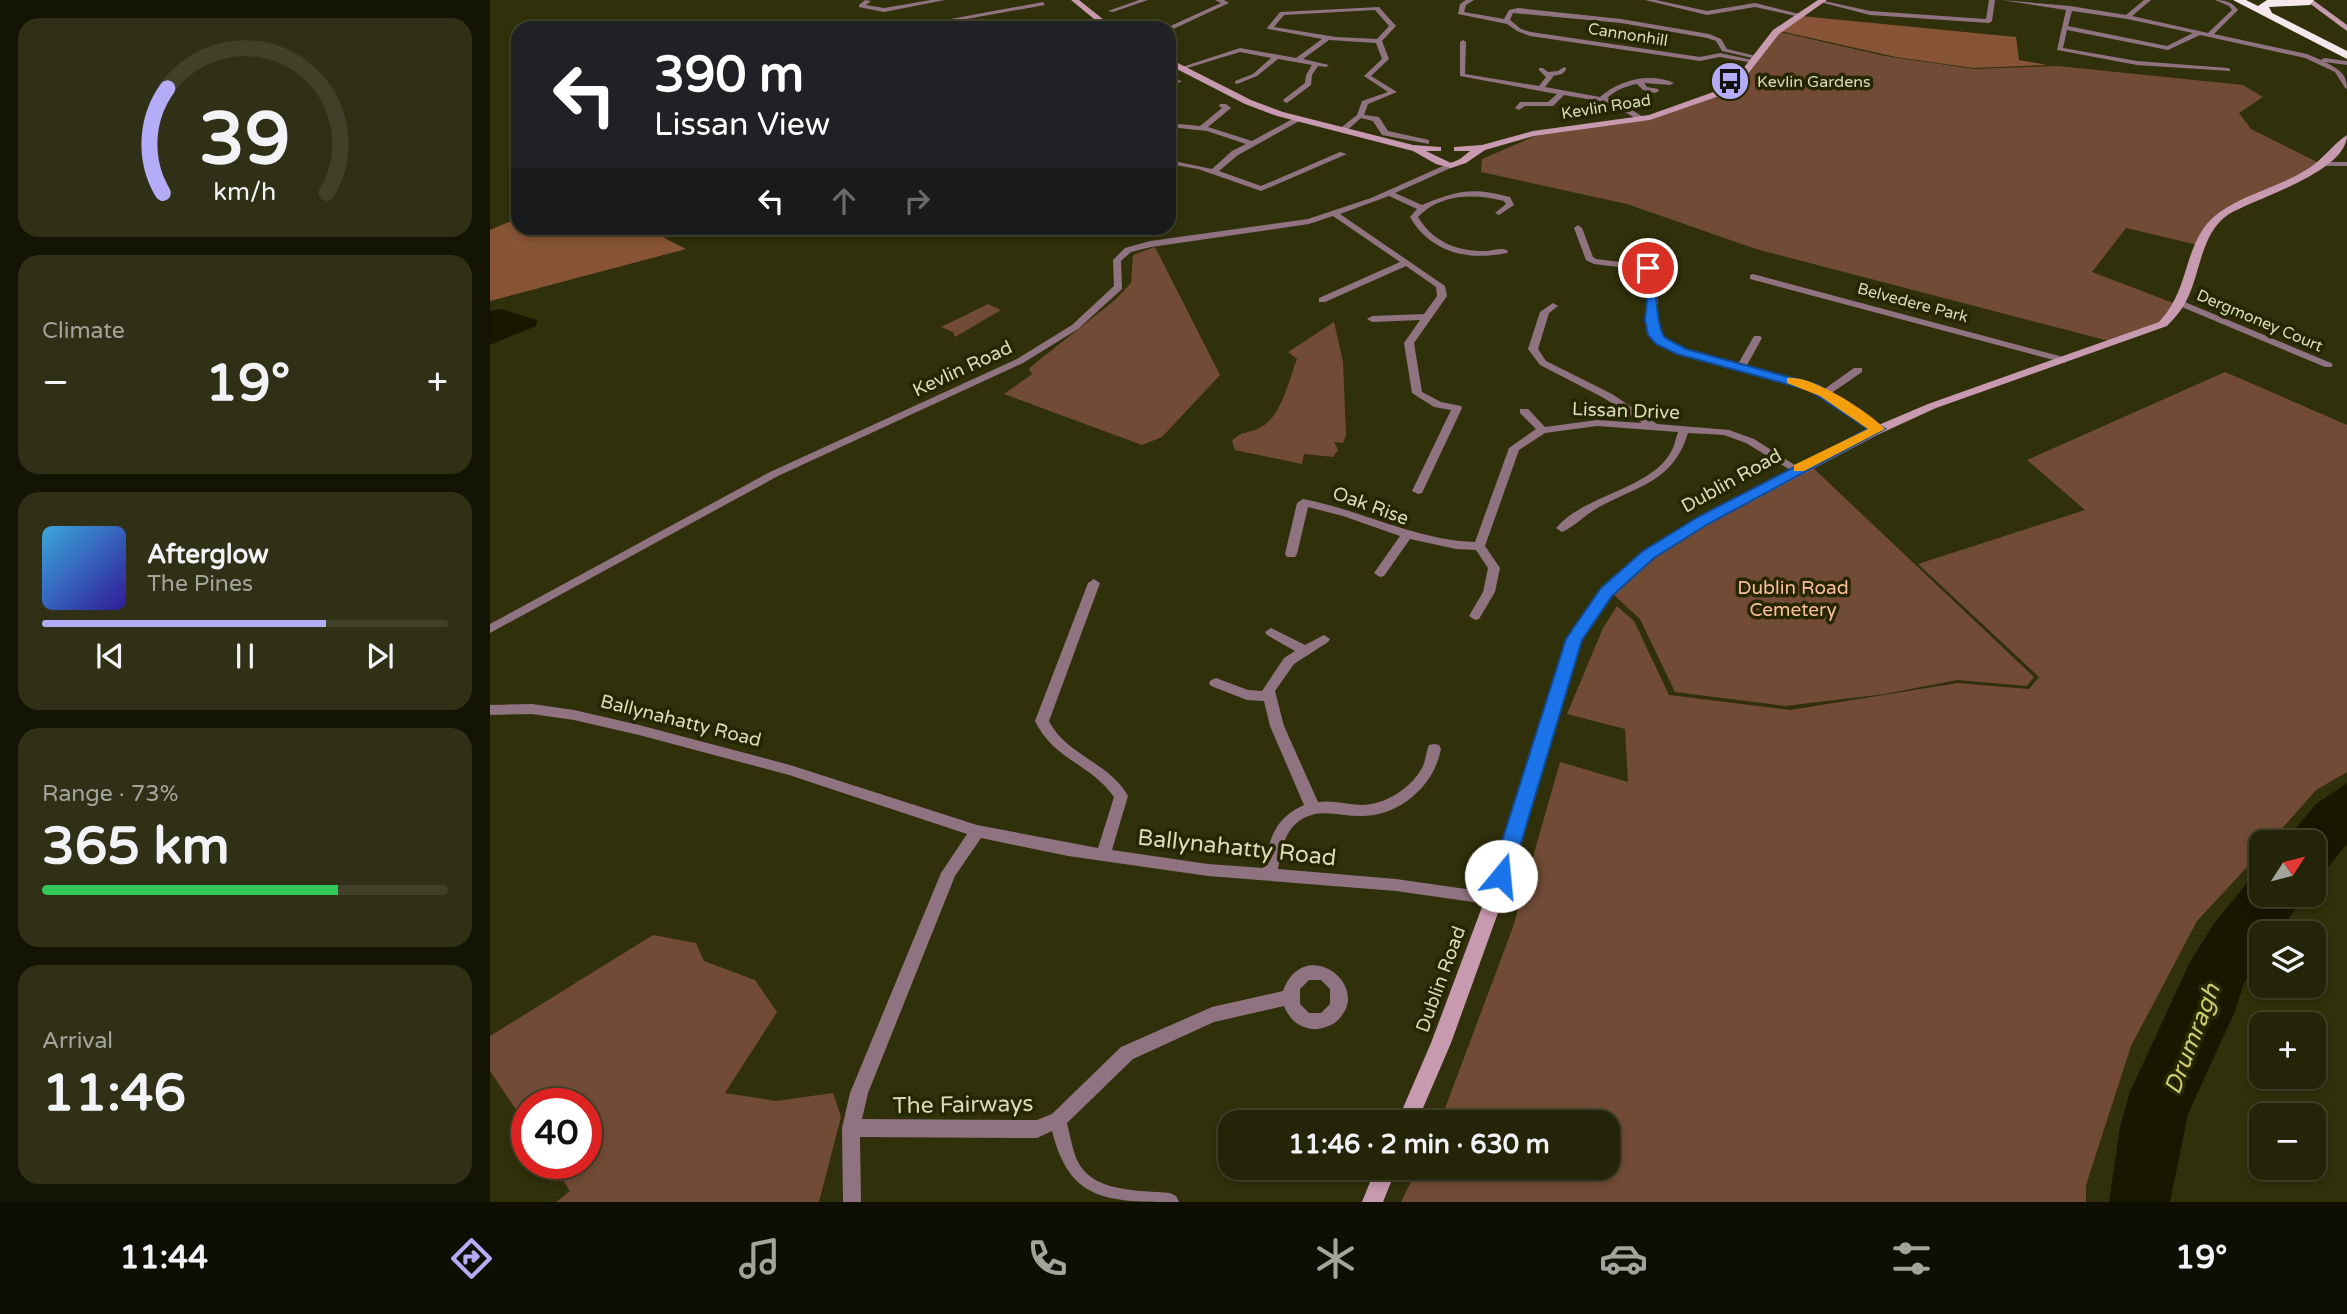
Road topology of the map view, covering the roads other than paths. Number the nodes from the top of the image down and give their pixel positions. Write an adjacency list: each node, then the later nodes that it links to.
1 (868, 0): 15 (street); 19 (street)
2 (942, 0): 19 (street)
3 (1075, 0): 29 (street)
4 (1145, 0): 18 (street)
5 (1218, 0): 30 (street)
6 (1471, 0): 26 (street)
7 (1648, 0): 16 (street)
8 (1822, 0): 9 (street); 24 (street, Kevlin Road)
9 (1992, 0)
10 (2004, 0): 21 (street)
11 (2148, 0): 25 (street)
12 (2218, 0): 34 (street)
13 (2239, 0): 23 (highway); 40 (highway)
14 (2295, 0): 17 (highway)
15 (882, 1)
16 (1665, 1): 24 (street)
17 (2309, 1): 23 (highway); 32 (street)
18 (1131, 2): 22 (street)
19 (904, 3): 27 (street)
20 (1043, 4): 28 (street)
21 (2070, 9): 25 (street); 31 (street)
22 (1111, 10)
23 (2267, 12): 39 (highway)
24 (1800, 15): 42 (street, Kevlin Road)
25 (2127, 17): 33 (street)
26 (1509, 18): 42 (street, Cannonhill); 42 (street)
27 (913, 21)
28 (949, 21)
29 (1101, 21)
30 (1176, 26)
31 (2064, 27): 38 (street); 45 (street)
32 (2347, 29)
33 (2200, 32): 34 (street); 38 (street)
34 (2210, 34): 43 (street)
35 (1328, 37): 36 (street); 36 (street); 44 (street)
36 (1379, 41): 66 (street)
37 (1462, 41): 59 (street)
38 (2138, 41): 45 (street)
39 (2347, 49)
40 (2347, 56)
41 (1275, 58): 44 (street); 50 (street); 55 (street)
42 (1755, 59): 68 (street, Kevlin Road)
43 (2320, 60): 46 (street); 58 (street)
44 (1296, 61): 47 (street)
45 (2137, 63): 52 (street)
46 (2347, 63)
47 (1316, 64): 49 (street); 63 (street)
48 (1176, 65): 50 (street)
49 (1326, 65)
50 (1182, 68): 67 (street)
51 (1564, 69): 59 (street)
52 (2228, 70)
53 (1179, 81): 54 (street)
54 (1176, 82)
55 (1237, 82)
56 (1640, 83): 57 (street); 60 (street); 62 (street)
57 (1680, 83)
58 (2347, 87)
59 (1539, 89): 61 (street)
60 (1655, 91)
61 (1562, 93): 62 (street); 65 (street)
62 (1602, 99): 68 (street)
63 (1287, 101)
64 (1223, 106): 70 (street)
65 (1519, 108)
66 (1360, 116): 71 (street); 73 (street)
67 (1299, 119): 71 (street); 74 (street)
68 (1640, 119): 76 (street, Kevlin Road)
69 (1176, 126): 70 (street)
70 (1202, 128): 74 (street)
71 (1342, 130): 75 (street)
72 (2347, 138): 83 (street, Dublin Road)
73 (1426, 142)
74 (1251, 143): 85 (street)
75 (1413, 148): 77 (street, Kevlin Road); 82 (street)
76 (1482, 148): 78 (street, Kevlin Road); 80 (street, Kevlin Road)
77 (1438, 149): 78 (street, Kevlin Road); 82 (street)
78 (1457, 149): 80 (street)
79 (1343, 154): 85 (street)
80 (1467, 156): 82 (street, Kevlin Road)
81 (1176, 163): 85 (street)
82 (1433, 163): 86 (street, Kevlin Road)
83 (2323, 163): 84 (street); 97 (street, Dublin Road)
84 (2347, 164)
85 (1214, 171)
86 (1390, 194): 87 (street); 89 (street, Kevlin Road)
87 (1422, 208): 88 (street); 92 (street)
88 (1500, 212)
89 (1335, 214): 93 (street); 121 (street, Kevlin Road)
90 (1578, 228): 94 (street)
91 (1657, 243): 94 (street)
92 (1504, 251)
93 (1406, 263): 96 (street); 99 (street)
94 (1648, 268): 104 (street)
95 (1753, 277): 102 (street, Belvedere Park)
96 (1322, 300)
97 (2180, 303): 102 (street, Dublin Road); 103 (street, Dergmoney Court)
98 (1553, 306): 108 (street)
99 (1429, 317): 100 (street); 113 (street)
100 (1372, 319)
101 (1757, 338): 104 (street)
102 (2064, 360): 110 (street, Dublin Road)
103 (2328, 365)
104 (1741, 367): 106 (street)
105 (1858, 370): 106 (street)
106 (1825, 393): 110 (street)
107 (1524, 411): 111 (street)
108 (1655, 426): 109 (street, Lissan Drive); 111 (street, Lissan Drive)
109 (1684, 429): 112 (street, Lissan Drive); 114 (street)
110 (1878, 429): 112 (street, Dublin Road)
111 (1542, 430): 116 (street, Lissan Drive)
112 (1797, 469): 133 (street, Dublin Road)
113 (1418, 491)
114 (1562, 527)
115 (1406, 536): 116 (street, Oak Rise); 117 (street, Oak Rise); 118 (street)
116 (1479, 546): 120 (street)
117 (1291, 554)
118 (1380, 573)
119 (1094, 583): 131 (street)
120 (1475, 616)
121 (490, 629)
122 (1271, 632): 124 (street)
123 (1324, 639): 124 (street)
124 (1306, 651): 126 (street)
125 (1216, 683): 126 (street)
126 (1270, 697): 129 (street)
127 (490, 710): 130 (street, Ballynahatty Road)
128 (1434, 749): 129 (street)
129 (1313, 808): 132 (street)
130 (977, 831): 131 (street, Ballynahatty Road); 137 (street)
131 (1103, 855): 132 (street, Ballynahatty Road)
132 (1269, 876): 133 (street, Ballynahatty Road)
133 (1494, 898): 135 (street, Dublin Road)
134 (1289, 997): 136 (street, The Fairways)
135 (1412, 1110)
136 (1058, 1120): 137 (street, The Fairways); 140 (street)
137 (850, 1128): 139 (street)
138 (1381, 1180): 141 (street)
139 (852, 1202)
140 (1170, 1202)
141 (1372, 1202)

